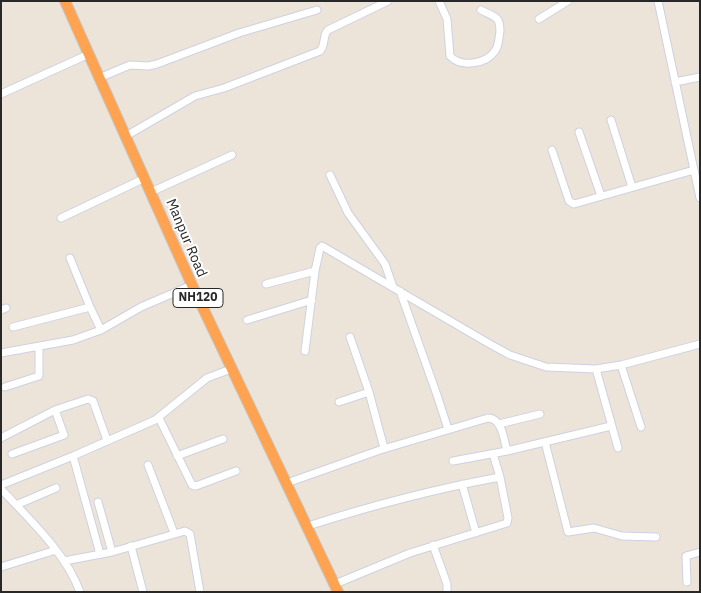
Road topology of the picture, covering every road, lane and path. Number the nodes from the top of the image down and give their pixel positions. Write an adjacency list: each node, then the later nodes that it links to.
1 (65, 1): 9 (highway, Manpur Road / NH120)
2 (388, 1): 16 (street)
3 (439, 1): 7 (street)
4 (568, 1): 8 (street)
5 (658, 1): 12 (street)
6 (317, 10): 11 (street)
7 (481, 10)
8 (539, 19)
9 (88, 54): 11 (highway, Manpur Road / NH120); 13 (street)
10 (700, 77): 12 (street)
11 (100, 78): 16 (highway, Manpur Road / NH120)
12 (675, 82): 19 (street)
13 (1, 94)
14 (611, 120): 22 (street)
15 (579, 132): 24 (street)
16 (126, 136): 21 (highway, Manpur Road / NH120)
17 (552, 150): 24 (street)
18 (232, 156): 23 (street)
19 (694, 170): 22 (street); 25 (street)
20 (330, 175): 31 (street)
21 (145, 178): 23 (highway, Manpur Road / NH120); 26 (street)
22 (632, 187): 24 (street)
23 (151, 192): 30 (highway, Manpur Road / NH120)
24 (601, 196)
25 (700, 198)
26 (61, 218)
27 (70, 258): 33 (street)
28 (315, 271): 29 (street); 31 (street); 32 (street)
29 (266, 284)
30 (192, 286): 36 (street); 43 (highway, Manpur Road / NH120)
31 (397, 288): 44 (street); 54 (street)
32 (312, 300): 34 (street); 40 (street)
33 (90, 307): 35 (street); 36 (street)
34 (247, 320)
35 (13, 327)
36 (101, 330): 39 (street)
37 (350, 337): 46 (street)
38 (700, 344): 42 (street)
39 (39, 347): 41 (street); 45 (street)
40 (305, 351)
41 (1, 353)
42 (621, 365): 44 (street); 53 (street)
43 (231, 369): 50 (street); 70 (highway, Manpur Road / NH120)
44 (596, 369): 52 (street)
45 (5, 387)
46 (369, 392): 47 (street); 59 (street)
47 (339, 402)
48 (55, 410): 55 (street); 57 (street); 62 (street)
49 (540, 414): 51 (street)
50 (159, 418): 57 (street); 65 (street)
51 (499, 424): 54 (street); 61 (street)
52 (611, 426): 58 (street); 60 (street)
53 (641, 427)
54 (448, 429): 59 (street)
55 (1, 438)
56 (223, 439): 65 (street)
57 (107, 440): 64 (street)
58 (545, 442): 61 (street); 80 (street)
59 (384, 448): 70 (street)
60 (618, 448)
61 (507, 451): 63 (street)
62 (12, 454)
63 (493, 454): 66 (street); 69 (street)
64 (73, 456): 72 (street); 86 (street)
65 (177, 456): 68 (street)
66 (453, 462)
67 (148, 465): 78 (street)
68 (236, 471)
69 (500, 477): 71 (street); 79 (street)
70 (287, 483): 77 (highway, Manpur Road / NH120)
71 (462, 484): 77 (street); 79 (street)
72 (1, 485)
73 (56, 488): 76 (street)
74 (1, 489): 76 (street)
75 (98, 502): 84 (street)
76 (16, 505): 83 (street)
77 (308, 526): 90 (highway, Manpur Road / NH120)
78 (174, 533): 82 (street); 93 (street)
79 (476, 533): 81 (street)
80 (656, 537)
81 (433, 545): 90 (street); 94 (street)
82 (131, 546): 84 (street); 92 (street)
83 (56, 550): 87 (street); 88 (street)
84 (112, 552): 86 (street)
85 (700, 552): 89 (street)
86 (100, 554): 87 (street)
87 (64, 561): 91 (street)
88 (1, 567)
89 (687, 582)
90 (337, 588)
91 (80, 592)
92 (143, 592)
93 (200, 592)
94 (447, 592)

